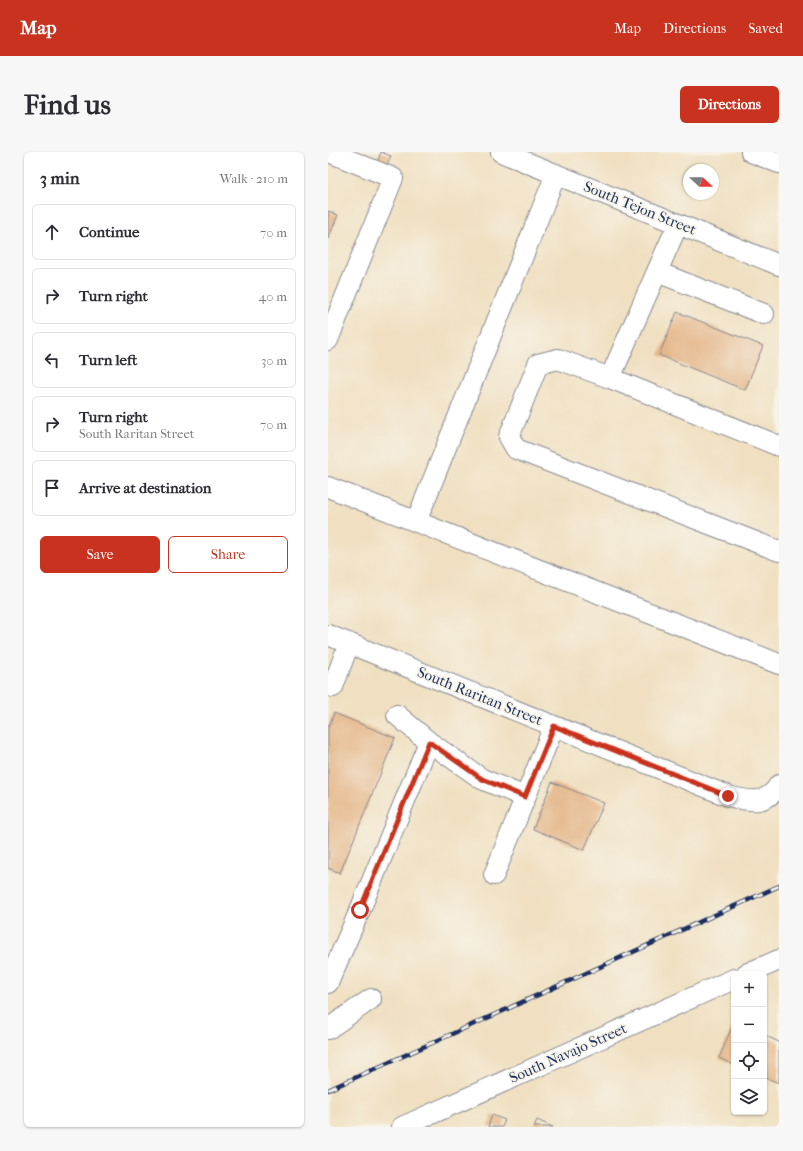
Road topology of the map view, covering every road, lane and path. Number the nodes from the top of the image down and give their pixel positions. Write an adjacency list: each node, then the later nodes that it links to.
1 (329, 152): 10 (street)
2 (501, 152): 5 (street, South Tejon Street)
3 (751, 152): 4 (street)
4 (779, 163)
5 (556, 174): 6 (street, South Tejon Street); 14 (street)
6 (678, 224): 7 (street, South Tejon Street); 8 (street)
7 (779, 265)
8 (657, 272): 9 (street); 11 (street)
9 (764, 314)
10 (328, 340)
11 (610, 378): 12 (street); 15 (street)
12 (779, 446)
13 (328, 487): 14 (street)
14 (416, 522): 18 (street)
15 (779, 551)
16 (328, 635): 17 (street, South Raritan Street)
17 (349, 643): 19 (street); 21 (street, South Raritan Street)
18 (779, 664)
19 (333, 687)
20 (397, 715): 22 (street)
21 (554, 726): 23 (street, South Raritan Street); 24 (street)
22 (429, 742): 24 (street); 29 (street)
23 (773, 791)
24 (525, 797): 25 (street)
25 (494, 875)
26 (779, 960): 27 (street)
27 (753, 971)
28 (731, 981): 32 (street, South Navajo Street)
29 (328, 983)
30 (371, 999): 31 (street)
31 (328, 1029)
32 (402, 1127)

